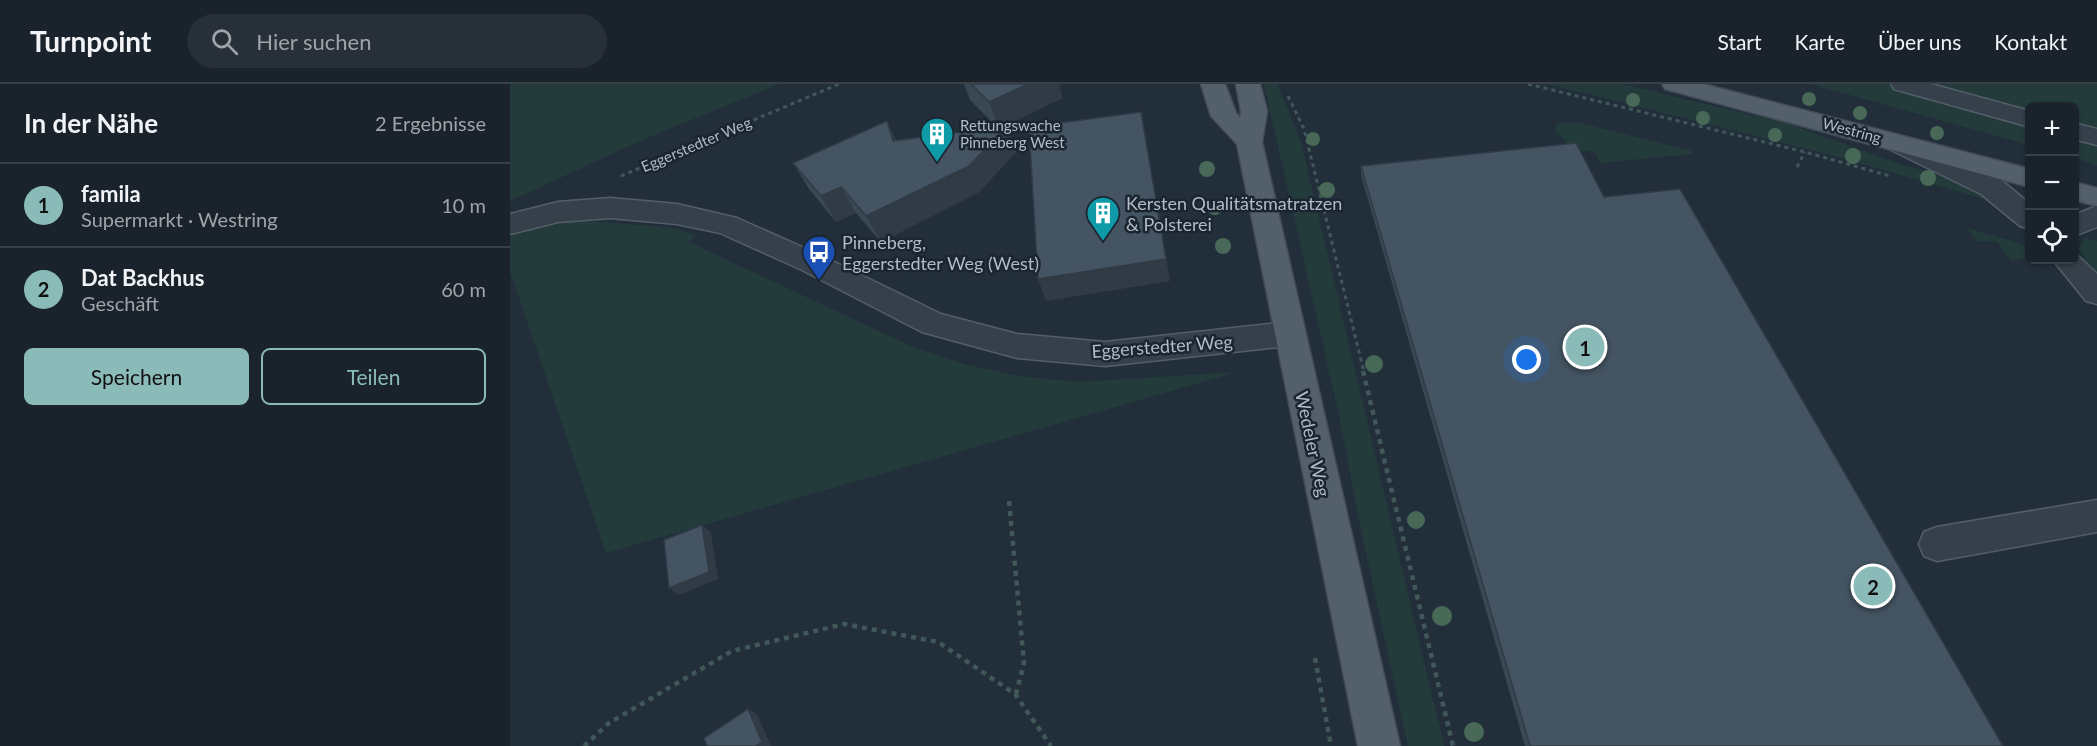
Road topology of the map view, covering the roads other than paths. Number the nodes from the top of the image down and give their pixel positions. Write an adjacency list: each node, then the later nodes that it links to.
1 (1213, 84): 9 (main road)
2 (1248, 84): 9 (main road, Wedeler Weg)
3 (1674, 84): 8 (main road, Westring)
4 (1903, 84): 5 (street)
5 (2025, 118)
6 (2079, 132): 7 (street)
7 (2097, 137)
8 (1891, 140): 10 (main road, Westring); 13 (street)
9 (1250, 142): 19 (main road, Wedeler Weg)
10 (2025, 177)
11 (2079, 192): 12 (main road)
12 (2097, 197)
13 (2025, 215)
14 (2097, 216): 16 (street)
15 (510, 224): 19 (street, Eggerstedter Weg)
16 (2079, 224)
17 (2071, 264): 18 (street)
18 (2097, 293)
19 (1289, 334): 22 (main road, Wedeler Weg)
20 (2097, 516): 21 (street)
21 (1937, 544)
22 (1379, 746)

